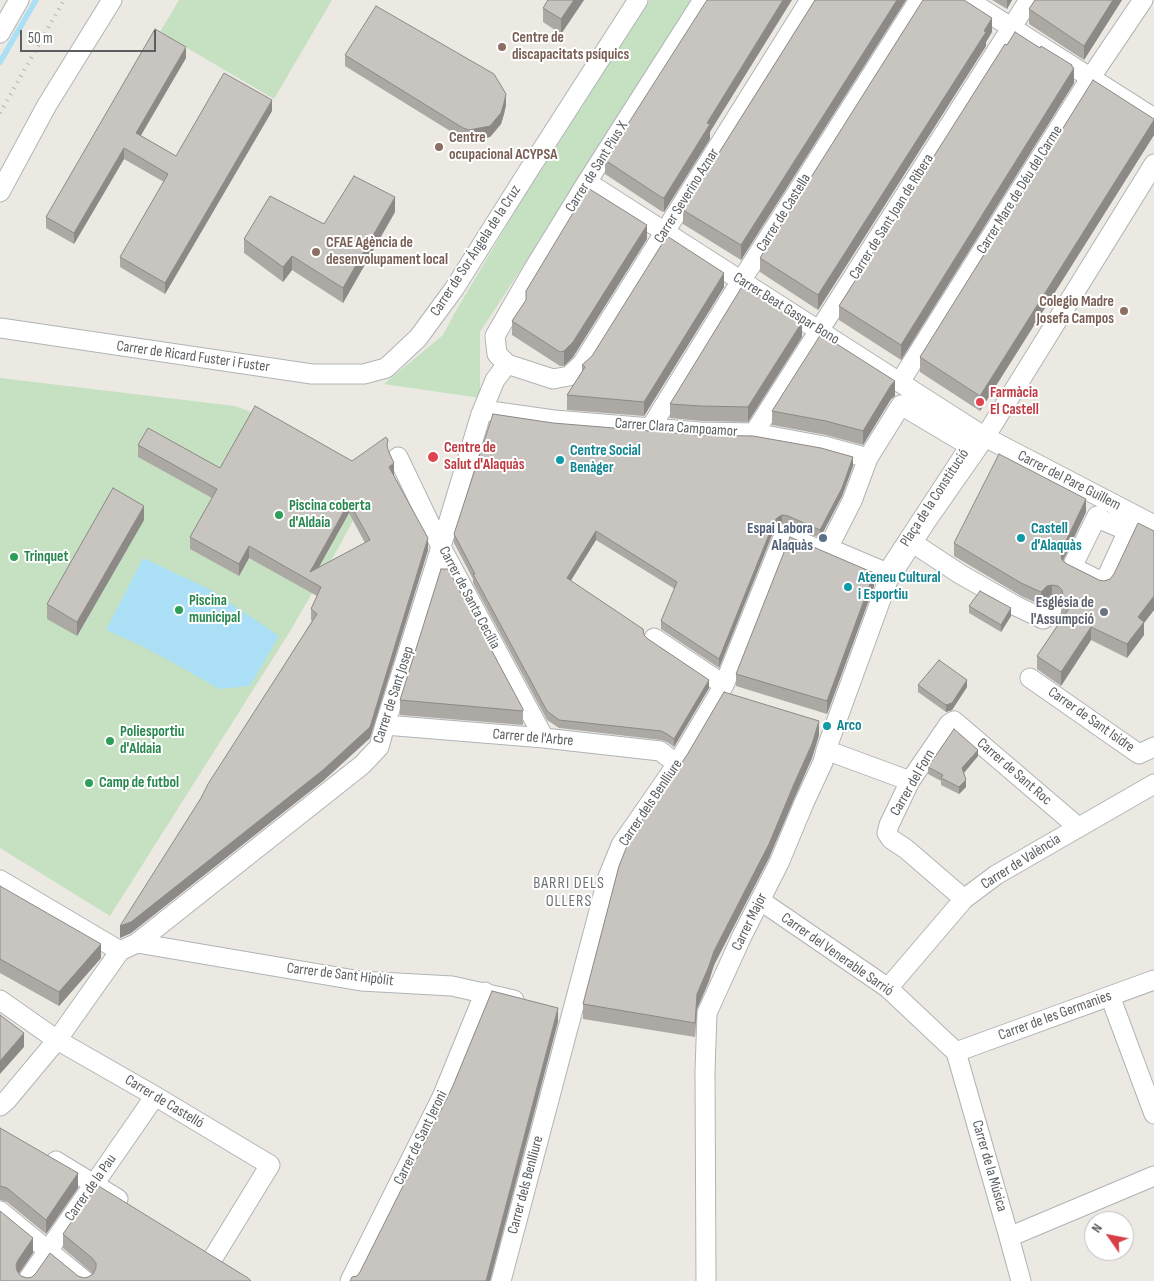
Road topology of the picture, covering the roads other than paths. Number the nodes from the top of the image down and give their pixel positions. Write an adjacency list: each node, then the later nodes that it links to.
1 (19, 0): 11 (street)
2 (112, 0): 16 (street)
3 (638, 0): 22 (street, Carrer de Sor Ángela de la Cruz)
4 (703, 0): 15 (street, Carrer de Sant Pius X)
5 (810, 0): 17 (street, Carrer Severino Aznar)
6 (918, 0): 18 (street, Carrer de Castella)
7 (968, 0): 10 (street)
8 (1029, 0): 10 (street, Carrer de Sant Joan de Ribera)
9 (1143, 0): 12 (street, Carrer Mare de Déu del Carme)
10 (1011, 28): 12 (street); 20 (street, Carrer de Sant Joan de Ribera)
11 (0, 32)
12 (1091, 77): 13 (street); 23 (street, Carrer Mare de Déu del Carme)
13 (1154, 118)
14 (1154, 164): 27 (street, Plaça de la Constitució)
15 (587, 182): 17 (street, Carrer Beat Gaspar Bono); 21 (street, Carrer de Sant Pius X)
16 (0, 192)
17 (665, 232): 18 (street, Carrer Beat Gaspar Bono); 21 (street, Carrer Severino Aznar)
18 (741, 281): 20 (street, Carrer Beat Gaspar Bono); 25 (street, Carrer de Castella)
19 (0, 328): 22 (street, Carrer de Ricard Fuster i Fuster)
20 (820, 331): 23 (street, Carrer Beat Gaspar Bono); 26 (street, Carrer de Sant Joan de Ribera)
21 (507, 364): 24 (street, Carrer de Sant Josep)
22 (386, 368)
23 (900, 382): 27 (street, Carrer Beat Gaspar Bono)
24 (483, 410): 25 (street, Carrer Clara Campoamor); 34 (street, Carrer de Sant Josep)
25 (651, 427): 26 (street, Carrer Clara Campoamor)
26 (754, 433): 29 (street, Carrer Clara Campoamor)
27 (984, 437): 30 (street, Carrer del Pare Guillem); 33 (street, Plaça de la Constitució)
28 (398, 457): 34 (street, Carrer de Santa Cecília)
29 (868, 458): 29 (street, Plaça de la Constitució)
30 (1110, 502): 31 (street); 32 (street, Carrer del Pare Guillem)
31 (1102, 520): 31 (street)
32 (1154, 525)
33 (913, 543): 35 (street, Plaça de la Constitució); 36 (street)
34 (441, 547): 41 (street, Carrer de Sant Josep); 42 (street, Carrer de Santa Cecília)
35 (888, 580): 39 (street, Carrer dels Benlliure); 44 (street, Carrer Major)
36 (1052, 609)
37 (654, 638): 39 (street)
38 (1030, 678): 43 (street, Carrer de Sant Isidre)
39 (727, 693): 45 (street, Carrer dels Benlliure)
40 (949, 724): 46 (street, Carrer del Forn); 48 (street, Carrer de Sant Roc)
41 (385, 725): 42 (street, Carrer de l'Arbre); 52 (street, Carrer de Sant Josep)
42 (544, 738): 45 (street, Carrer de l'Arbre)
43 (1154, 747)
44 (826, 750): 46 (street); 51 (street, Carrer Major)
45 (678, 764): 60 (street, Carrer dels Benlliure)
46 (910, 781): 50 (street, Carrer del Forn)
47 (1154, 784): 48 (street, Carrer de València)
48 (1078, 827): 50 (street, Carrer de València)
49 (0, 880): 52 (street)
50 (964, 899): 54 (street, Carrer de València)
51 (760, 901): 54 (street, Carrer del Venerable Sarrió); 78 (street, Carrer Major)
52 (128, 947): 55 (street, Carrer de Sant Hipòlit); 61 (street, Carrer de Sant Josep)
53 (1154, 980): 56 (street, Carrer de les Germanies)
54 (888, 988): 62 (street, Carrer del Venerable Sarrió)
55 (485, 992): 58 (street, Carrer de Sant Hipòlit); 76 (street, Carrer de Sant Jeroni)
56 (1110, 996): 62 (street, Carrer de les Germanies); 65 (street)
57 (0, 1000): 61 (street, Carrer de Castelló)
58 (533, 1004)
59 (552, 1009): 60 (street)
60 (571, 1014): 77 (street, Carrer dels Benlliure)
61 (57, 1040): 63 (street, Carrer de Castelló); 64 (street, Carrer de Sant Josep)
62 (956, 1052): 71 (street, Carrer de la Música)
63 (155, 1096): 68 (street, Carrer de la Pau); 73 (street, Carrer de Castelló)
64 (0, 1106)
65 (1154, 1114)
66 (43, 1154): 68 (street)
67 (1154, 1176): 71 (street)
68 (94, 1184): 69 (street); 72 (street, Carrer de la Pau)
69 (134, 1208)
70 (0, 1211): 72 (street)
71 (1009, 1237): 79 (street, Carrer de la Música)
72 (48, 1251): 74 (street, Carrer de la Pau); 75 (street)
73 (213, 1258)
74 (27, 1281)
75 (85, 1281)
76 (350, 1281)
77 (501, 1281)
78 (706, 1281)
79 (1021, 1281)

